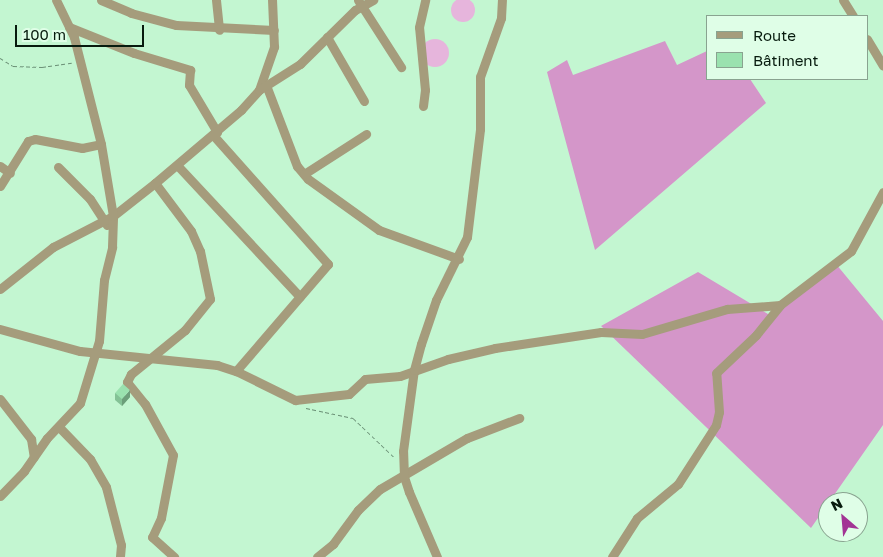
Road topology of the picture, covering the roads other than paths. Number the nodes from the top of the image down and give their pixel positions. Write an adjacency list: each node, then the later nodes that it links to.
1 (56, 0): 11 (street)
2 (101, 0): 12 (street)
3 (216, 0): 12 (street)
4 (272, 0): 13 (street)
5 (372, 0): 9 (street)
6 (425, 0): 20 (street)
7 (502, 0): 35 (street)
8 (843, 0): 10 (street)
9 (360, 3): 14 (street); 17 (street)
10 (852, 15)
11 (69, 27): 21 (street); 23 (street)
12 (219, 30): 13 (street)
13 (274, 30): 18 (street)
14 (327, 37): 18 (street); 19 (street)
15 (868, 41): 16 (street)
16 (883, 66)
17 (401, 68)
18 (262, 88): 21 (street); 28 (street)
19 (364, 101)
20 (423, 106)
21 (215, 133): 24 (street); 37 (street)
22 (366, 134): 28 (street)
23 (102, 144): 27 (street); 32 (street)
24 (177, 165): 29 (street); 37 (street)
25 (0, 166): 27 (street)
26 (58, 167): 33 (street)
27 (10, 172): 30 (street)
28 (304, 174): 35 (street)
29 (155, 183): 32 (street); 41 (street)
30 (0, 186)
31 (883, 192): 38 (street)
32 (113, 216): 33 (street); 34 (street)
33 (104, 221): 34 (street); 36 (street)
34 (112, 234): 40 (street)
35 (459, 259): 42 (street)
36 (1, 285)
37 (300, 297): 43 (street)
38 (780, 305): 42 (street); 54 (street)
39 (0, 329): 40 (street)
40 (94, 353): 41 (street); 46 (street)
41 (153, 359): 43 (street); 51 (street)
42 (414, 370): 43 (street); 48 (street)
43 (236, 371)
44 (0, 399): 47 (street)
45 (519, 418): 48 (street)
46 (59, 427): 47 (street); 50 (street)
47 (34, 457): 49 (street)
48 (404, 477): 52 (street); 53 (street)
49 (0, 496)
50 (120, 557)
51 (174, 557)
52 (317, 557)
53 (437, 557)
54 (612, 557)

